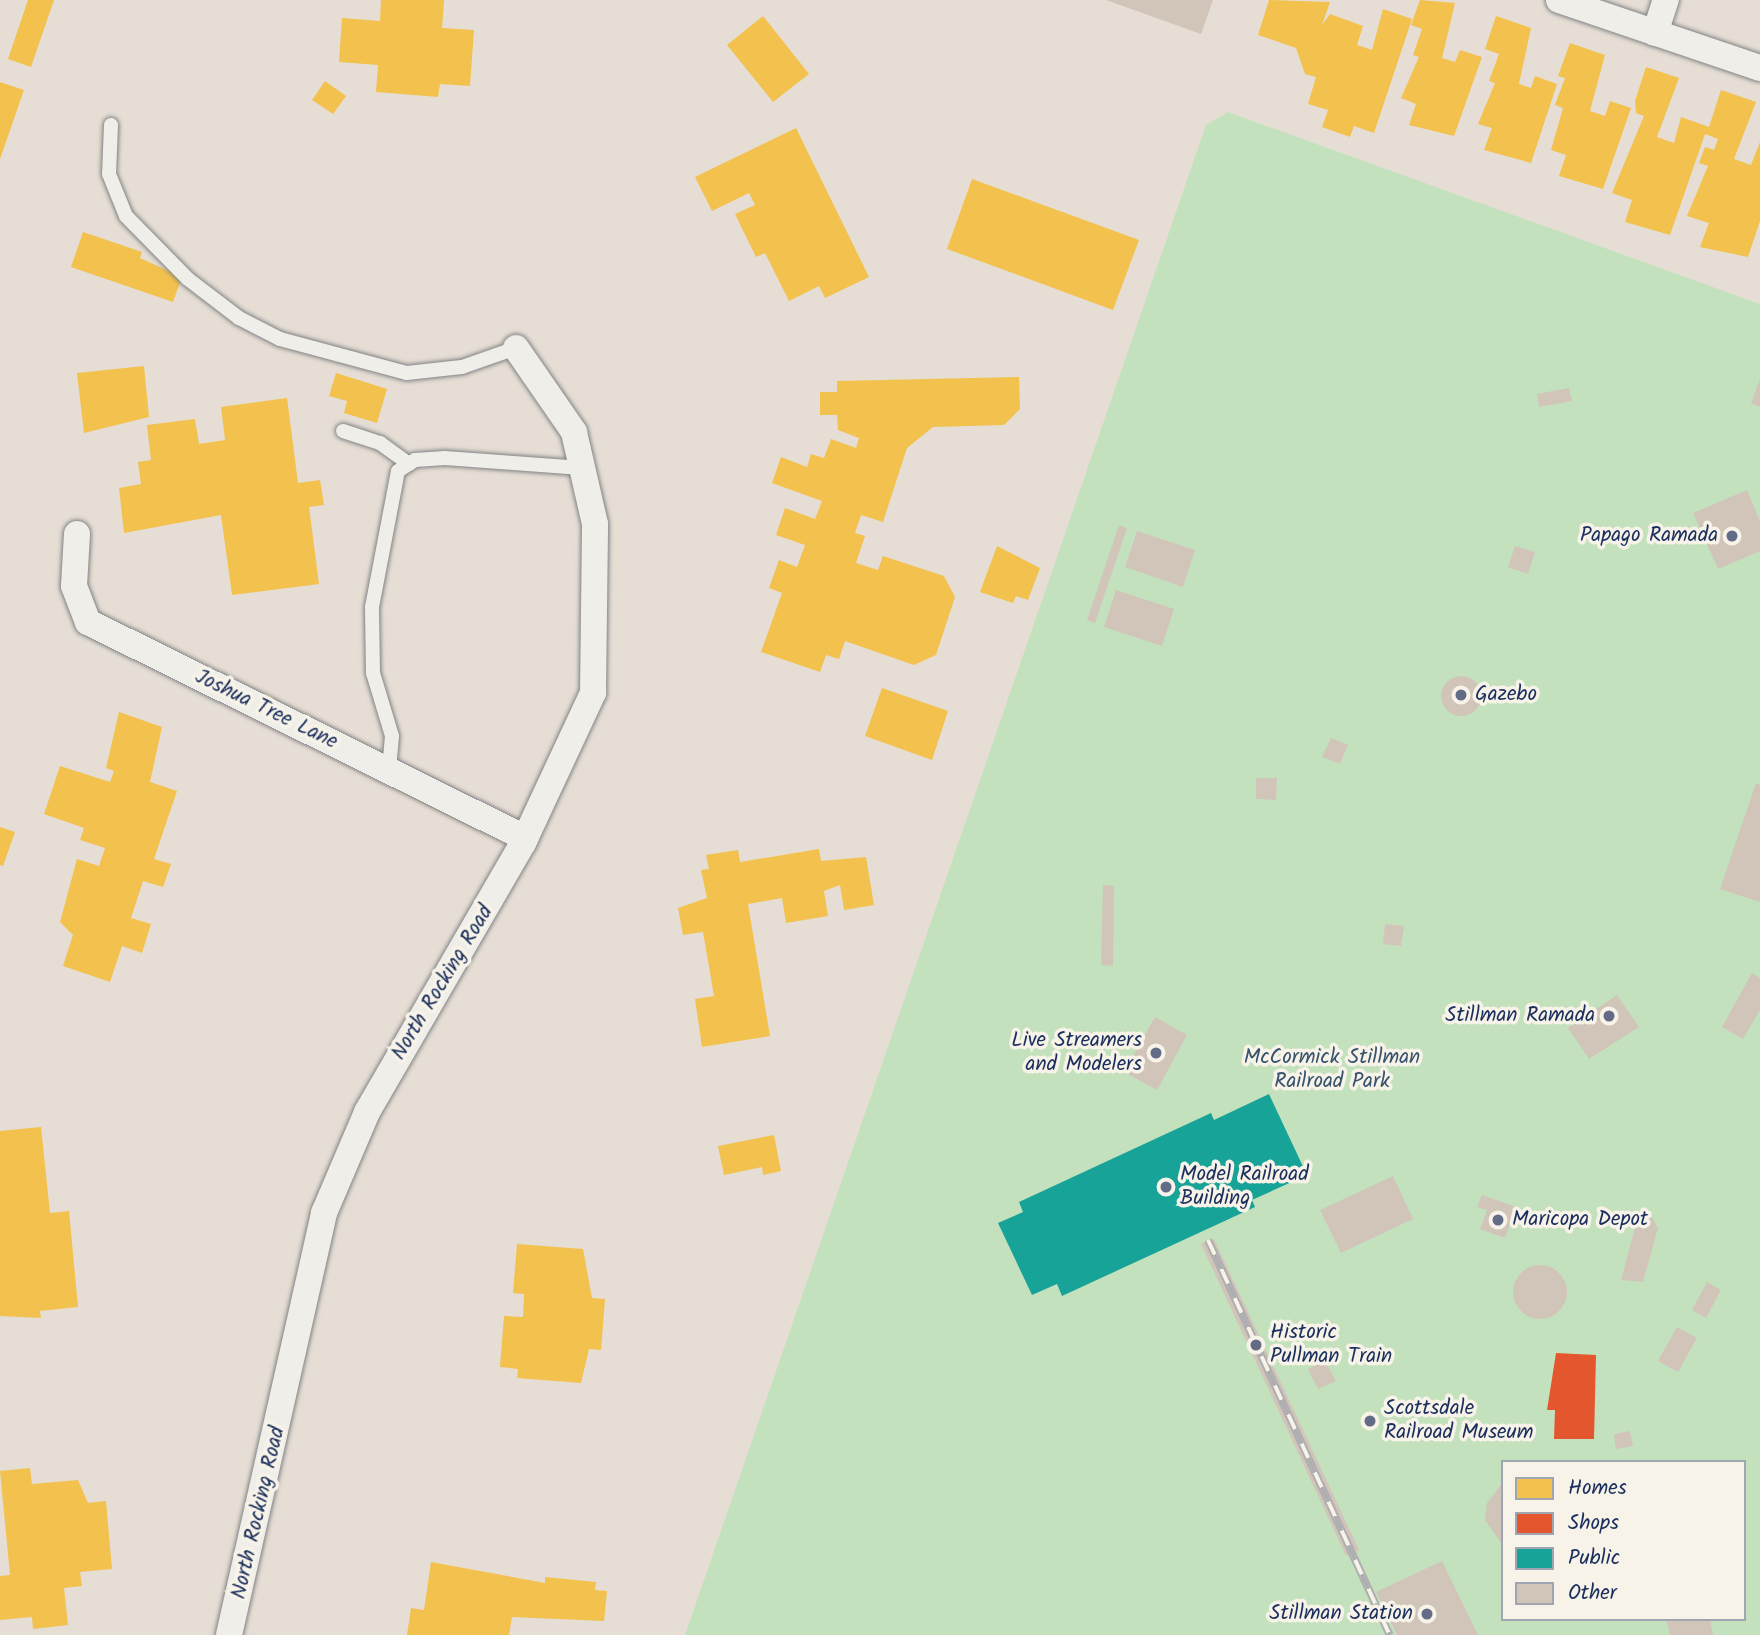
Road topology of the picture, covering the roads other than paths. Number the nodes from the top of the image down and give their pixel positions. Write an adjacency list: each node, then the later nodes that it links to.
1 (1559, 0): 3 (street)
2 (1666, 0): 3 (street)
3 (1655, 33): 4 (street)
4 (1760, 68)
5 (111, 125): 6 (lane)
6 (516, 348): 9 (street, North Rocking Road)
7 (343, 431): 8 (lane)
8 (409, 464): 9 (lane); 11 (lane)
9 (582, 468): 12 (street, North Rocking Road)
10 (77, 534): 11 (street, Joshua Tree Lane)
11 (389, 771): 12 (street, Joshua Tree Lane)
12 (526, 838): 13 (street, North Rocking Road)
13 (229, 1635)

